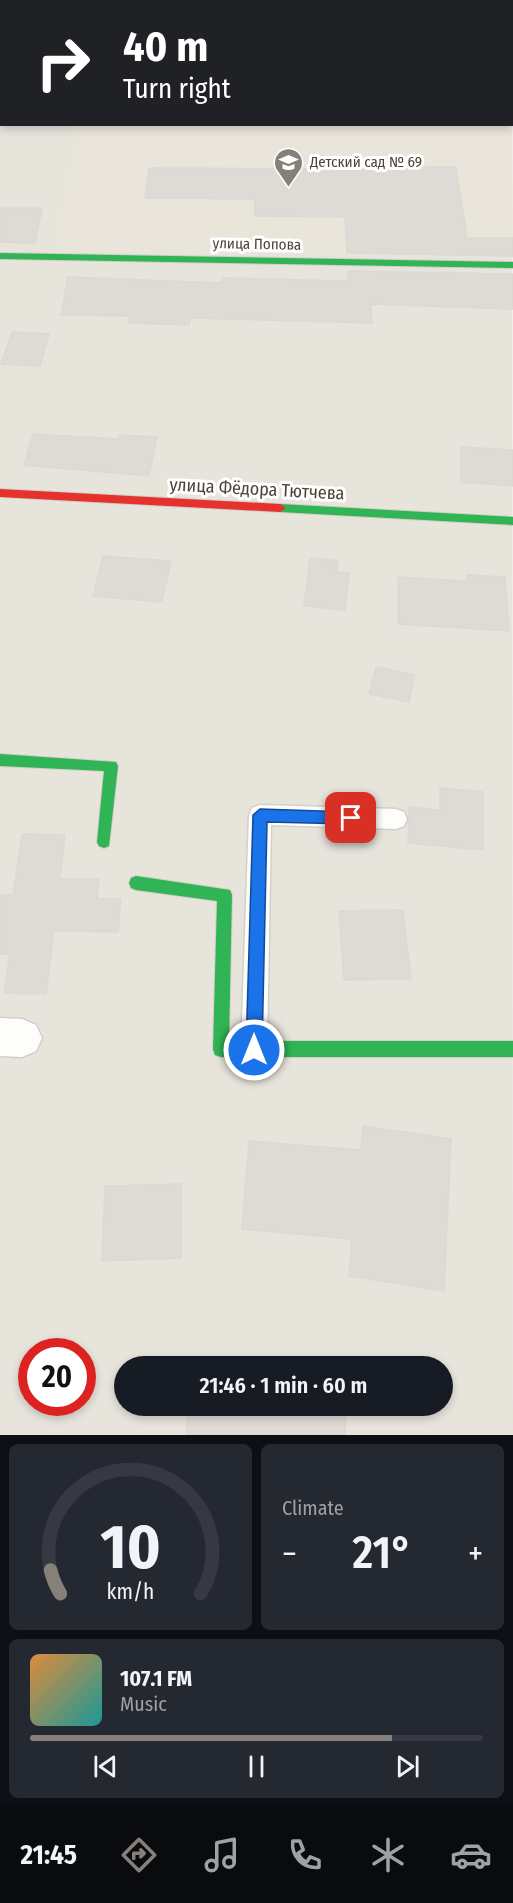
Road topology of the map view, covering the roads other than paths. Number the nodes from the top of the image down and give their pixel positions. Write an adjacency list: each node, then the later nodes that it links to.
1 (0, 256): 2 (street, улица Попова)
2 (513, 265)
3 (0, 493): 4 (street, улица Фёдора Тютчева)
4 (513, 521)
5 (0, 760): 7 (street)
6 (396, 819): 10 (lane)
7 (104, 842)
8 (136, 883): 10 (street)
9 (513, 1049): 10 (street)
10 (254, 1050)

